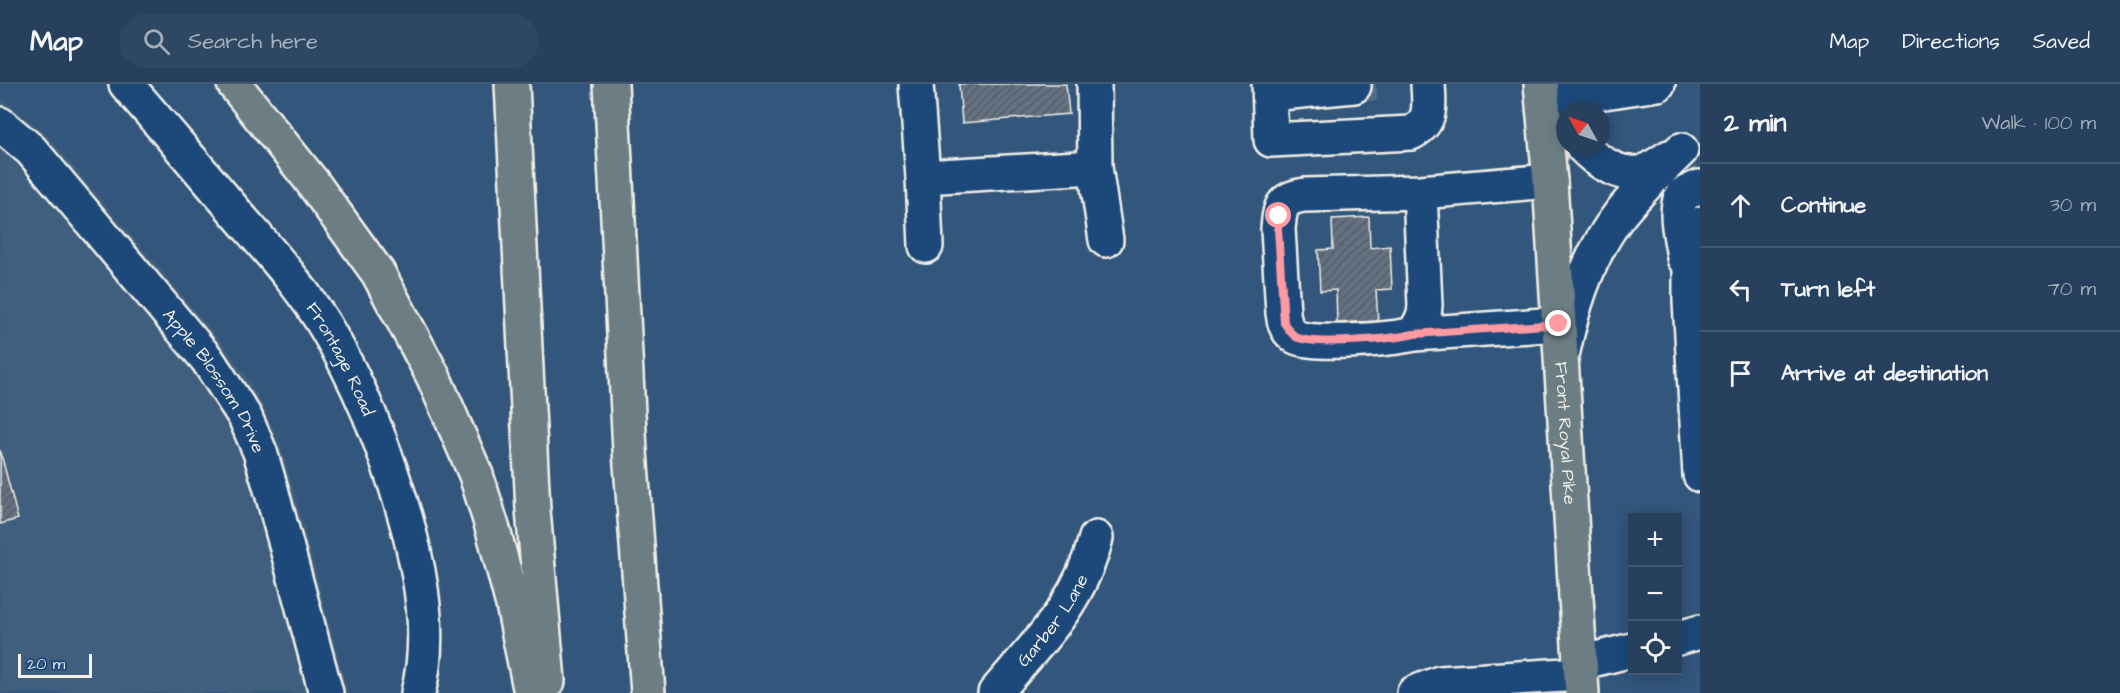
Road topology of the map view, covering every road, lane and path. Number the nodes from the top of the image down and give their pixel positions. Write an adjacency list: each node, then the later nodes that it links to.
1 (126, 84): 36 (street, Frontage Road)
2 (234, 84): 37 (highway)
3 (512, 84): 38 (highway)
4 (610, 84): 39 (highway)
5 (916, 84): 17 (street)
6 (1094, 84): 16 (street)
7 (1428, 84): 10 (street)
8 (1658, 84): 11 (street)
9 (1354, 86): 10 (street)
10 (1269, 89)
11 (1543, 90): 12 (street); 18 (highway, Front Royal Pike)
12 (1556, 111)
13 (0, 124): 35 (street, Apple Blossom Drive)
14 (1690, 144): 15 (street); 28 (street)
15 (1593, 156)
16 (1095, 167): 17 (street); 22 (street)
17 (923, 177): 24 (street)
18 (1550, 181): 19 (street); 26 (highway, Front Royal Pike)
19 (1420, 192): 27 (street); 27 (street)
20 (1699, 195): 25 (street)
21 (1700, 224): 25 (street)
22 (1106, 240)
23 (1700, 244): 25 (street)
24 (926, 246)
25 (1697, 289): 29 (street)
26 (1559, 324): 27 (street); 28 (highway, Front Royal Pike)
27 (1414, 334)
28 (1562, 359): 34 (highway, Front Royal Pike)
29 (1700, 475)
30 (1096, 538): 40 (street, Garber Lane)
31 (1700, 632): 32 (street)
32 (1682, 637)
33 (1628, 652): 34 (street)
34 (1581, 677): 41 (street)
35 (326, 693)
36 (418, 693)
37 (531, 693)
38 (549, 693)
39 (648, 693)
40 (995, 693)
41 (1414, 693)

